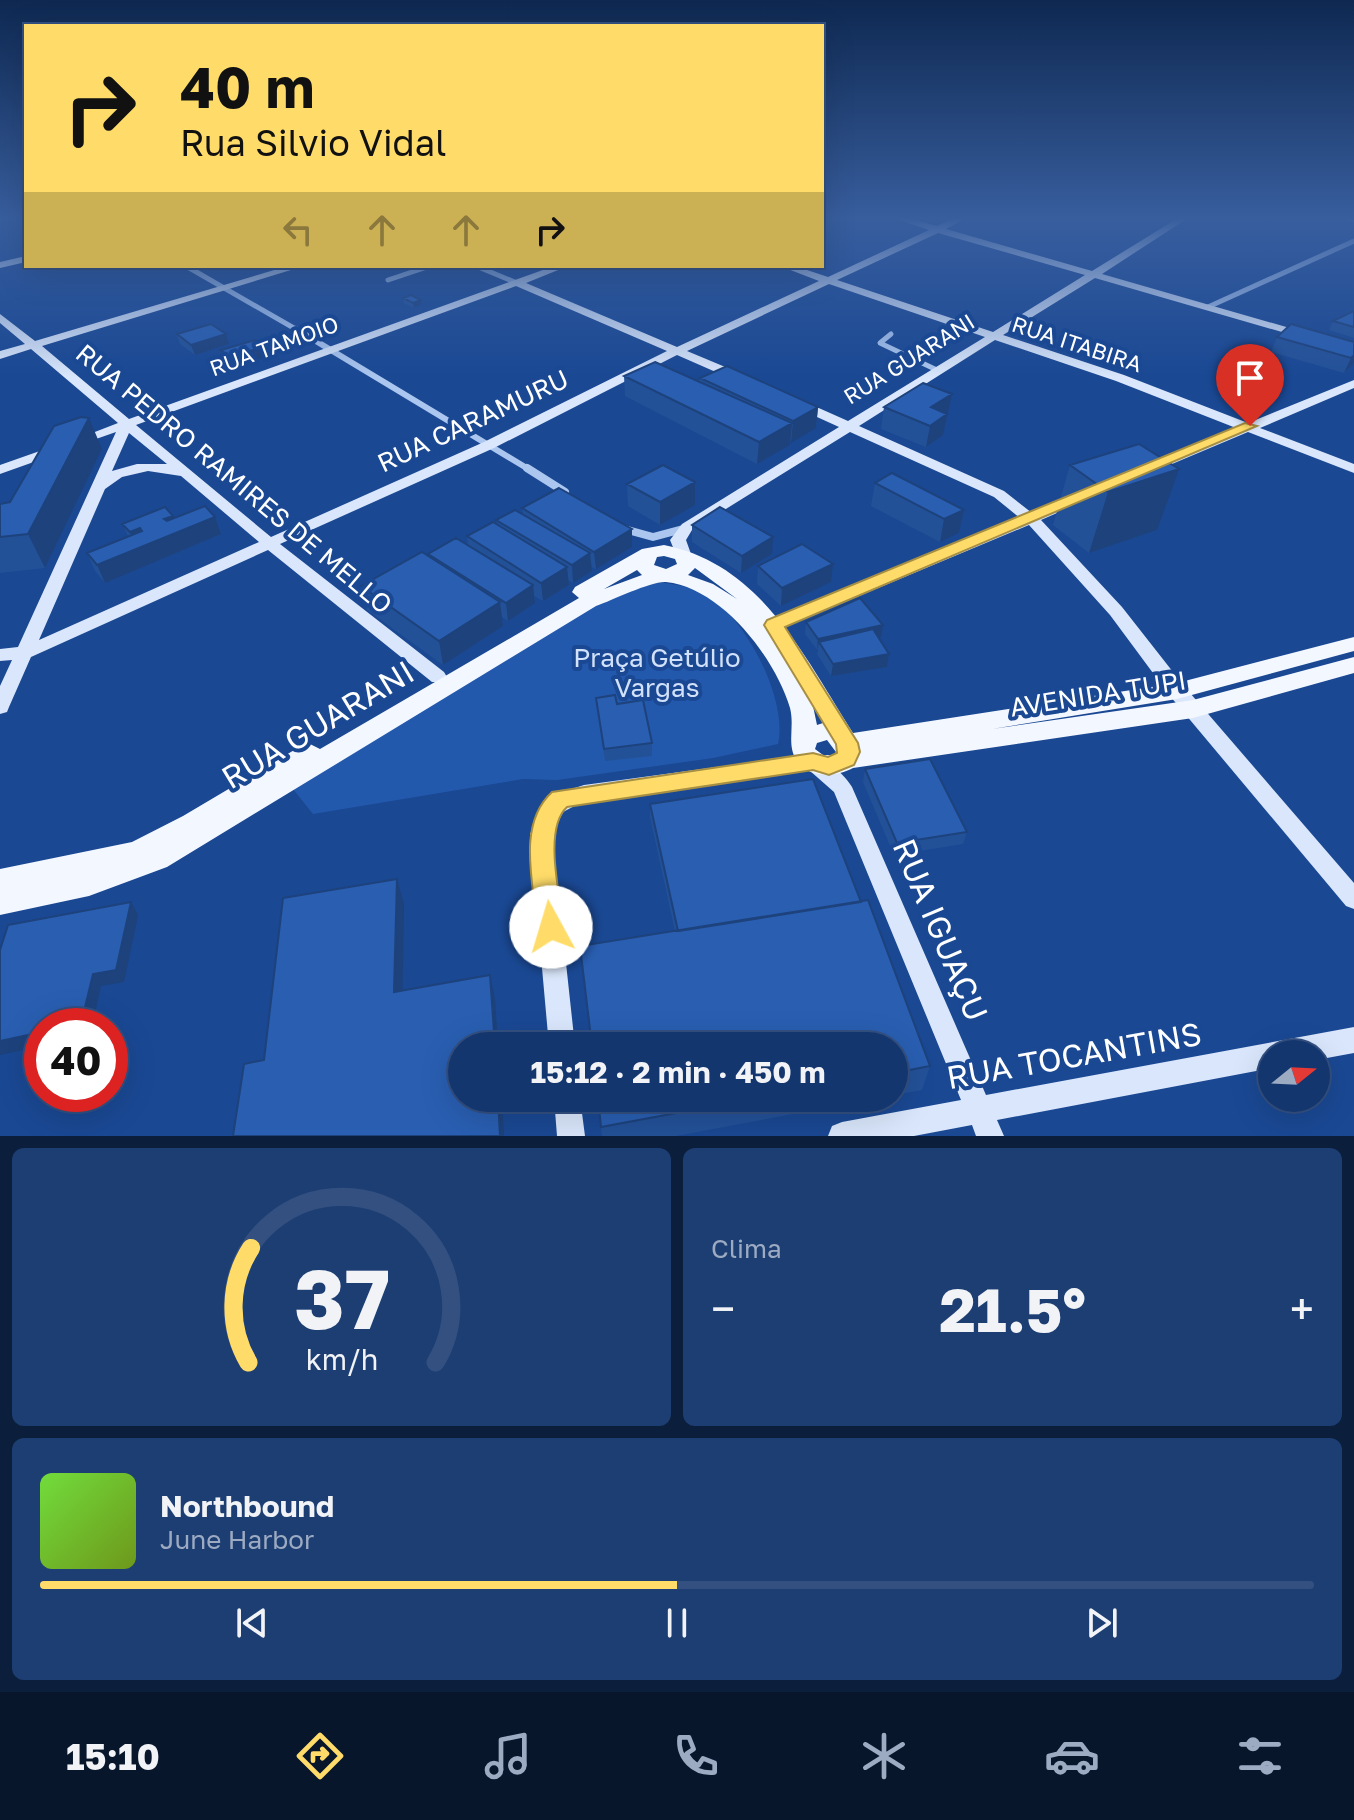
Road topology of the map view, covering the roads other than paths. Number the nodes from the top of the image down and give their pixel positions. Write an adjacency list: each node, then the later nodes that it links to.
1 (195, 271): 15 (street)
2 (282, 271): 15 (street)
3 (415, 271): 12 (street)
4 (488, 271): 14 (street)
5 (549, 271): 14 (street, RUA TAMOIO)
6 (799, 271): 13 (street, RUA ITABIRA)
7 (849, 271): 13 (street, RUA CARAMURU)
8 (1085, 271): 11 (street)
9 (1100, 271): 11 (street, RUA GUARANI)
10 (1288, 271): 16 (street)
11 (1095, 274): 16 (street); 20 (street, RUA GUARANI)
12 (388, 280)
13 (828, 281): 20 (street, RUA ITABIRA); 23 (street, RUA CARAMURU)
14 (517, 283): 22 (street, RUA TAMOIO); 23 (street)
15 (226, 288): 21 (street); 22 (street)
16 (1208, 307): 19 (street)
17 (0, 317): 21 (street, RUA PEDRO RAMIRES DE MELLO)
18 (891, 334): 25 (lane)
19 (1310, 337)
20 (993, 338): 25 (street, RUA GUARANI); 30 (street, RUA ITABIRA)
21 (34, 345): 24 (street); 29 (street, RUA PEDRO RAMIRES DE MELLO)
22 (330, 349): 29 (street, RUA TAMOIO); 32 (street)
23 (679, 350): 26 (street); 32 (street, RUA CARAMURU)
24 (0, 355)
25 (939, 371): 31 (street, RUA GUARANI)
26 (750, 382)
27 (1354, 384): 30 (street)
28 (779, 395): 31 (street)
29 (127, 423): 33 (street, RUA TAMOIO); 36 (street); 37 (street, RUA PEDRO RAMIRES DE MELLO)
30 (1250, 426): 34 (street, RUA ITABIRA); 38 (street)
31 (850, 427): 42 (street); 44 (street, RUA GUARANI)
32 (489, 445): 41 (street); 45 (street, RUA CARAMURU)
33 (38, 456): 35 (street, RUA TAMOIO); 36 (street)
34 (1354, 469)
35 (0, 470)
36 (105, 470): 39 (street)
37 (192, 476): 39 (street); 45 (street, RUA PEDRO RAMIRES DE MELLO)
38 (1133, 476)
39 (97, 488): 50 (street)
40 (1090, 494): 42 (street)
41 (570, 495)
42 (1032, 519): 48 (street); 54 (street)
43 (610, 520): 47 (street)
44 (687, 527): 46 (street); 47 (street)
45 (270, 544): 50 (street, RUA CARAMURU); 53 (street, RUA PEDRO RAMIRES DE MELLO)
46 (683, 554): 47 (main road); 47 (main road); 48 (main road)
47 (652, 561): 53 (main road, RUA GUARANI); 57 (main road); 60 (main road, RUA GUARANI)
48 (774, 625): 56 (main road)
49 (1354, 644): 54 (main road, AVENIDA TUPI)
50 (27, 652): 51 (street, RUA CARAMURU); 55 (street)
51 (0, 655)
52 (1354, 665): 54 (main road, AVENIDA TUPI)
53 (438, 677): 58 (main road, RUA GUARANI)
54 (1185, 700): 56 (main road, AVENIDA TUPI); 59 (street)
55 (0, 707)
56 (846, 751): 57 (main road, AVENIDA TUPI)
57 (808, 752): 61 (street); 65 (street, RUA IGUAÇU)
58 (0, 881)
59 (1354, 899)
60 (0, 903)
61 (561, 1032)
62 (1354, 1040): 63 (street, RUA TOCANTINS)
63 (1330, 1044)
64 (1258, 1057): 65 (street, RUA TOCANTINS)
65 (979, 1107): 68 (street, RUA TOCANTINS); 69 (street, RUA IGUAÇU)
66 (568, 1112): 67 (street)
67 (571, 1136)
68 (842, 1136)
69 (990, 1136)

